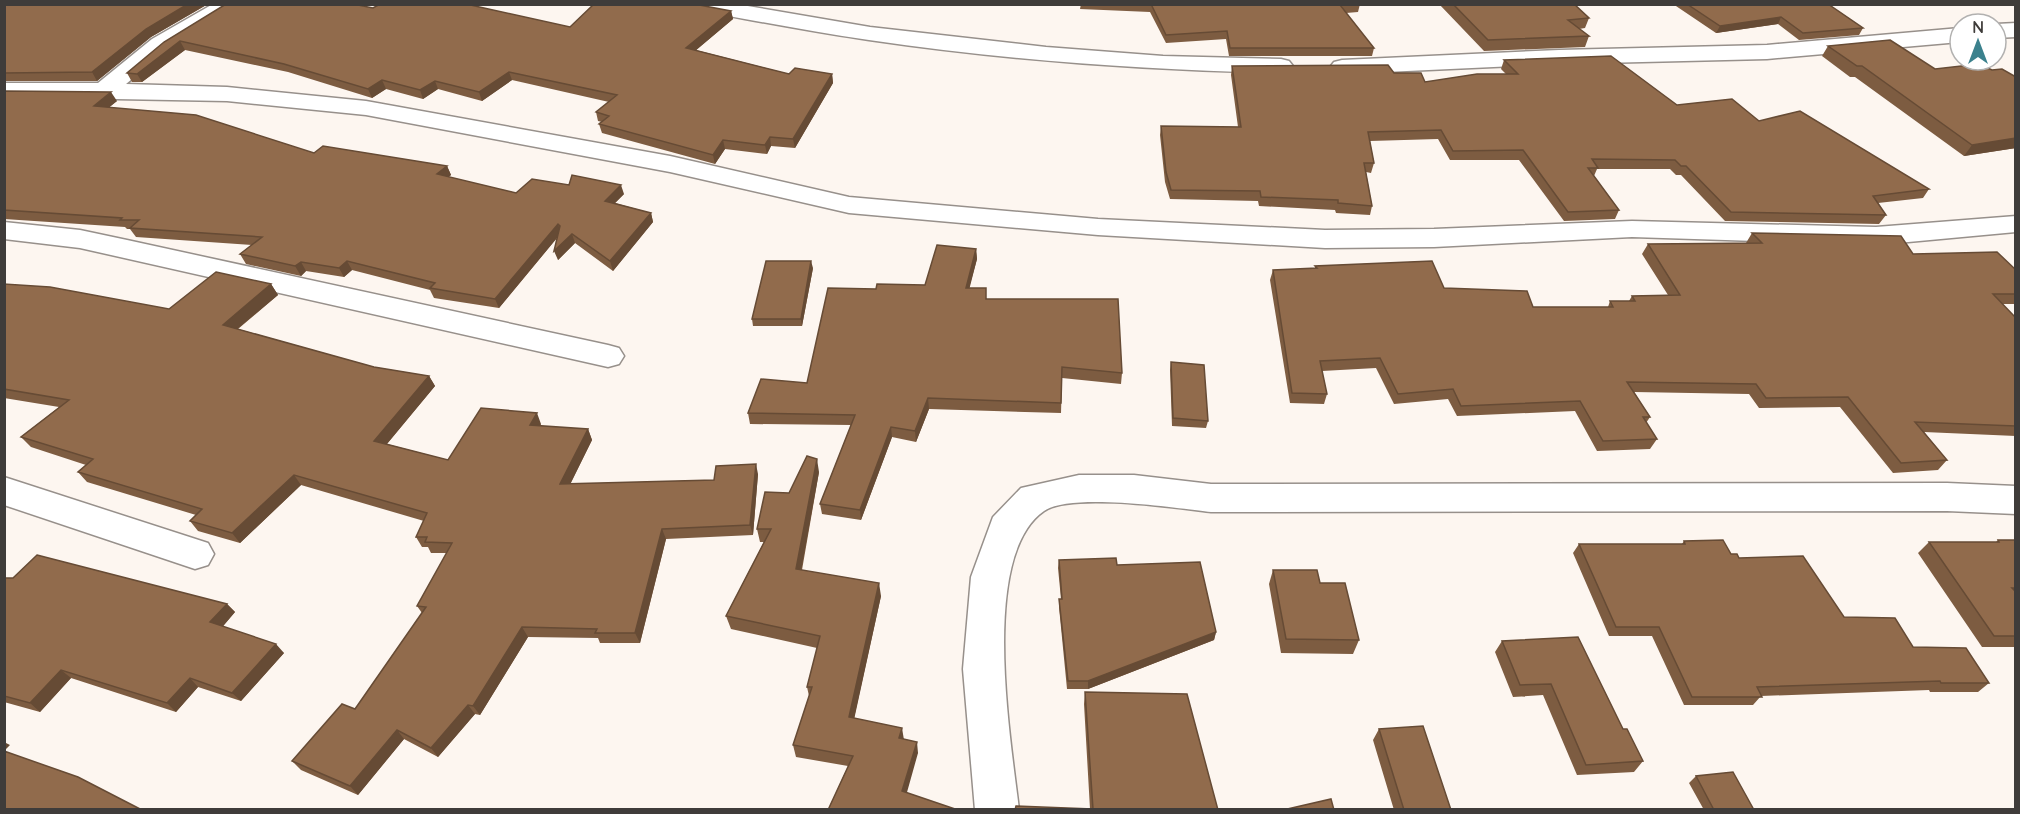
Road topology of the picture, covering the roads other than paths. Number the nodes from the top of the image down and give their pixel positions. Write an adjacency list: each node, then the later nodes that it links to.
1 (230, 4): 7 (street)
2 (695, 4): 4 (street)
3 (1948, 36): 5 (street)
4 (1301, 67)
5 (1325, 67)
6 (4, 90): 7 (street)
7 (104, 90): 8 (street)
8 (2016, 224)
9 (4, 230): 10 (street)
10 (608, 356)
11 (4, 491): 13 (street)
12 (2016, 500): 14 (street)
13 (195, 555)
14 (997, 810)

